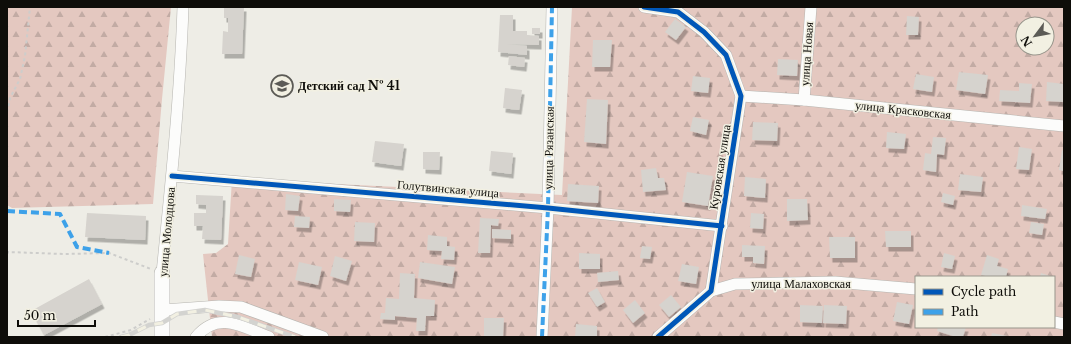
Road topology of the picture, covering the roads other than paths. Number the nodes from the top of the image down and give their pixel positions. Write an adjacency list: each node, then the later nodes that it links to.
1 (183, 7): 8 (street, улица Молодцова)
2 (552, 7): 9 (street, улица Рязанская)
3 (644, 7): 5 (street)
4 (811, 7): 6 (street, улица Новая)
5 (742, 96): 6 (street, улица Красковская); 10 (street, Куровская улица)
6 (804, 100): 7 (street, улица Красковская)
7 (1064, 126)
8 (172, 176): 9 (street, Голутвинская улица); 11 (street, улица Молодцова)
9 (548, 208): 10 (street, Голутвинская улица); 20 (street, улица Рязанская)
10 (722, 226): 13 (street, Куровская улица)
11 (162, 273): 14 (street, улица Молодцова)
12 (915, 289): 13 (street, улица Малаховская)
13 (710, 291): 21 (street)
14 (162, 313): 16 (street, улица Молодцова); 19 (street)
15 (197, 335): 17 (street); 18 (street)
16 (162, 337)
17 (187, 337)
18 (269, 337)
19 (323, 337)
20 (542, 337)
21 (658, 337)

